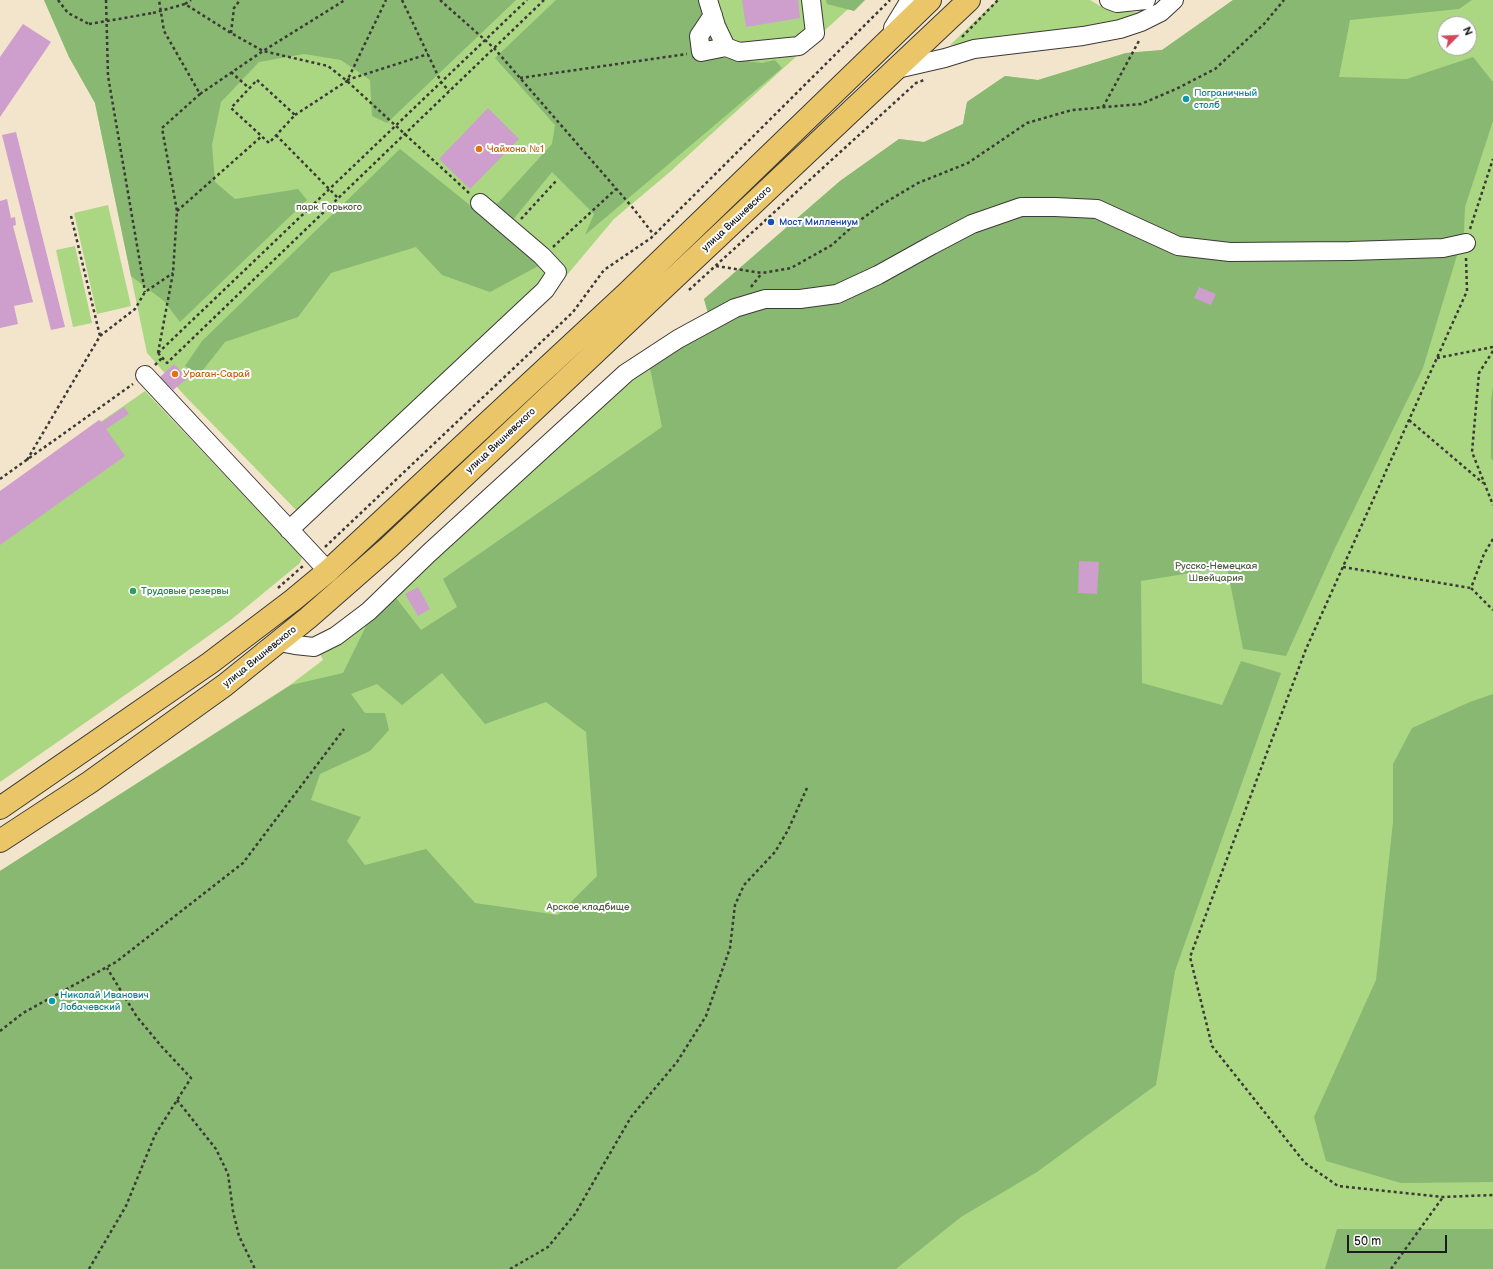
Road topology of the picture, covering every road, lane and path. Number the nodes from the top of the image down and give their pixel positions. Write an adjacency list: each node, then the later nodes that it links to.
1 (58, 0): 24 (path, bridge)
2 (106, 0): 63 (path)
3 (159, 0): 24 (path)
4 (191, 0): 22 (path)
5 (240, 0): 25 (path)
6 (346, 0): 32 (path)
7 (386, 0): 38 (path)
8 (402, 0): 34 (path)
9 (440, 0): 27 (path)
10 (527, 0): 27 (path)
11 (544, 0): 30 (path)
12 (811, 0): 29 (street)
13 (890, 0): 58 (path)
14 (910, 0): 31 (street)
15 (930, 0): 31 (main road)
16 (969, 0): 35 (main road, улица Вишневского)
17 (998, 0): 28 (path)
18 (1109, 0): 19 (street)
19 (1146, 0)
20 (1174, 0): 35 (street)
21 (1284, 0): 43 (path)
22 (185, 4): 24 (path); 25 (path)
23 (710, 8): 29 (street); 33 (street)
24 (161, 11): 42 (path)
25 (231, 33): 32 (path)
26 (1140, 39): 43 (path)
27 (485, 40): 30 (path); 39 (path)
28 (959, 40)
29 (726, 47): 33 (street)
30 (494, 48): 37 (path); 41 (path)
31 (881, 48): 78 (main road)
32 (263, 51): 36 (path); 38 (path)
33 (701, 52): 37 (path)
34 (428, 54): 38 (path); 39 (path)
35 (897, 69): 83 (main road, улица Вишневского)
36 (231, 72): 40 (path); 42 (path)
37 (520, 78): 52 (path)
38 (347, 81): 44 (path); 45 (path)
39 (441, 82): 41 (path); 45 (path)
40 (249, 88): 44 (path); 48 (path)
41 (449, 91): 46 (path)
42 (200, 94): 55 (path)
43 (1103, 107): 61 (path)
44 (295, 115): 47 (path)
45 (396, 125): 46 (path); 51 (path)
46 (405, 134): 53 (path); 54 (path)
47 (276, 135): 48 (path); 51 (path)
48 (262, 136): 55 (path)
49 (1493, 159): 59 (path)
50 (556, 181): 57 (path)
51 (330, 188): 53 (path); 67 (path)
52 (616, 189): 58 (path); 60 (path)
53 (338, 198): 68 (path)
54 (480, 203): 57 (street)
55 (177, 211): 62 (path)
56 (71, 216): 64 (path)
57 (510, 229): 60 (street)
58 (654, 235): 78 (path)
59 (1466, 243): 69 (path); 83 (street)
60 (542, 256): 76 (street)
61 (716, 266)
62 (173, 273): 63 (path); 67 (path)
63 (145, 292): 64 (path)
64 (100, 336): 72 (path)
65 (1493, 347): 69 (path)
66 (1493, 351): 74 (path)
67 (158, 353): 68 (path)
68 (162, 358): 70 (path)
69 (1436, 358): 71 (path)
70 (145, 375): 72 (path); 76 (street)
71 (1409, 420): 74 (path); 79 (path)
72 (27, 460): 73 (path)
73 (0, 479)
74 (1484, 484): 75 (path)
75 (1493, 505)
76 (290, 530): 78 (street)
77 (1493, 540): 80 (path)
78 (321, 564): 81 (path); 86 (main road)
79 (1343, 567): 80 (path); 92 (path)
80 (1471, 588): 82 (path)
81 (274, 592)
82 (1493, 610)
83 (279, 642): 87 (main road, улица Вишневского)
84 (344, 729): 88 (path)
85 (807, 788): 95 (path)
86 (0, 808)
87 (0, 840)
88 (106, 968): 89 (path); 90 (path)
89 (0, 1031)
90 (178, 1100): 93 (path); 94 (path)
91 (1493, 1196): 92 (path)
92 (1443, 1197): 96 (path)
93 (89, 1269)
94 (255, 1269)
95 (510, 1269)
96 (1391, 1269)

